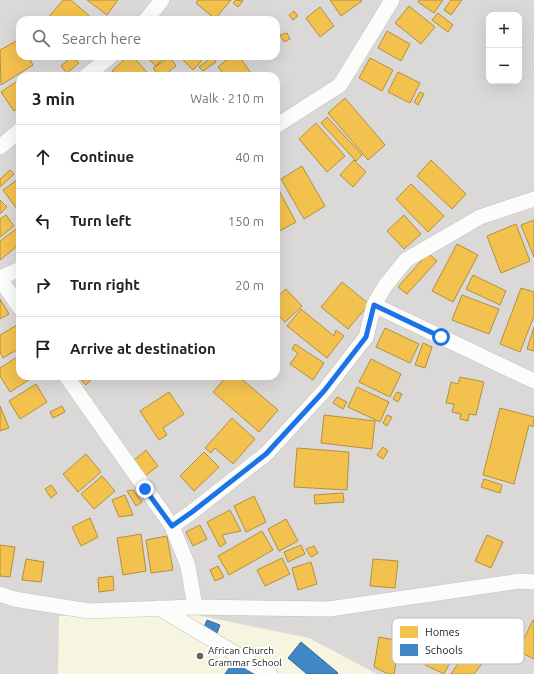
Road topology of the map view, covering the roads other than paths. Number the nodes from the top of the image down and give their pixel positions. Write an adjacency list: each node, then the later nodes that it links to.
1 (162, 0): 3 (street)
2 (392, 0): 6 (street)
3 (149, 16)
4 (106, 60): 5 (street)
5 (91, 72)
6 (280, 123)
7 (16, 133): 8 (street)
8 (0, 147)
9 (534, 199): 13 (street)
10 (16, 271): 11 (street)
11 (0, 278): 12 (street)
12 (16, 302)
13 (374, 305): 15 (street); 16 (street)
14 (69, 380): 16 (street)
15 (534, 380)
16 (172, 526): 19 (street)
17 (534, 582): 19 (street)
18 (0, 594): 20 (street)
19 (195, 606): 20 (street)
20 (159, 608): 21 (street)
21 (270, 674)

